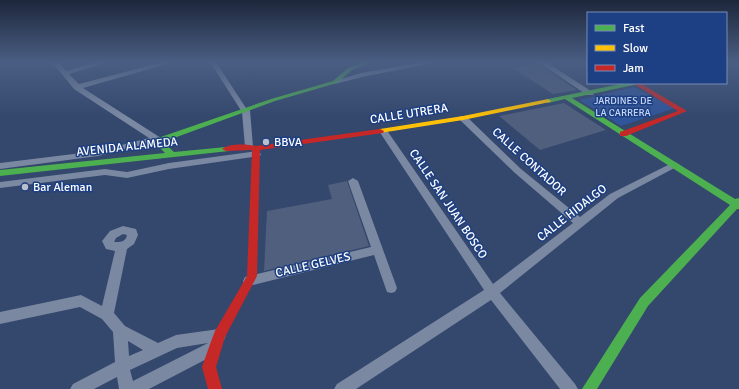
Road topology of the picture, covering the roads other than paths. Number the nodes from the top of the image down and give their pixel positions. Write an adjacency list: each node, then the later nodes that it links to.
1 (71, 80): 9 (street)
2 (103, 80): 9 (street)
3 (225, 80): 12 (street)
4 (342, 80): 6 (street)
5 (570, 80): 10 (street)
6 (335, 82): 12 (street)
7 (630, 84): 10 (street, CALLE UTRERA)
8 (637, 84): 15 (street)
9 (77, 87): 16 (street)
10 (590, 93): 11 (street, CALLE UTRERA)
11 (566, 97): 13 (street, CALLE UTRERA); 15 (street)
12 (245, 110): 16 (street); 17 (street)
13 (463, 118): 14 (street, CALLE UTRERA); 25 (street, CALLE CONTADOR)
14 (383, 131): 17 (street, CALLE UTRERA); 30 (street, CALLE SAN JUAN BOSCO)
15 (623, 134): 19 (street)
16 (156, 140): 18 (street); 20 (street)
17 (254, 150): 18 (street, AVENIDA ALAMEDA); 23 (street); 28 (street)
18 (172, 154): 21 (street, AVENIDA ALAMEDA)
19 (675, 165): 24 (street); 25 (street, CALLE HIDALGO)
20 (0, 166)
21 (0, 173)
22 (353, 181): 27 (street)
23 (0, 185)
24 (738, 204): 43 (street)
25 (580, 224): 30 (street, CALLE HIDALGO)
26 (122, 247): 31 (street)
27 (378, 250): 28 (street, CALLE GELVES); 29 (street)
28 (249, 281): 34 (street)
29 (391, 288)
30 (492, 292): 41 (street, CALLE HIDALGO); 42 (street, CALLE SAN JUAN BOSCO)
31 (107, 314): 32 (street); 33 (street)
32 (0, 318)
33 (120, 330): 35 (street); 36 (street)
34 (217, 341): 35 (street); 39 (street); 40 (street)
35 (157, 350): 36 (street)
36 (122, 366): 37 (street); 38 (street)
37 (78, 389)
38 (127, 389)
39 (133, 389)
40 (215, 389)
41 (342, 389)
42 (570, 389)
43 (589, 389)

